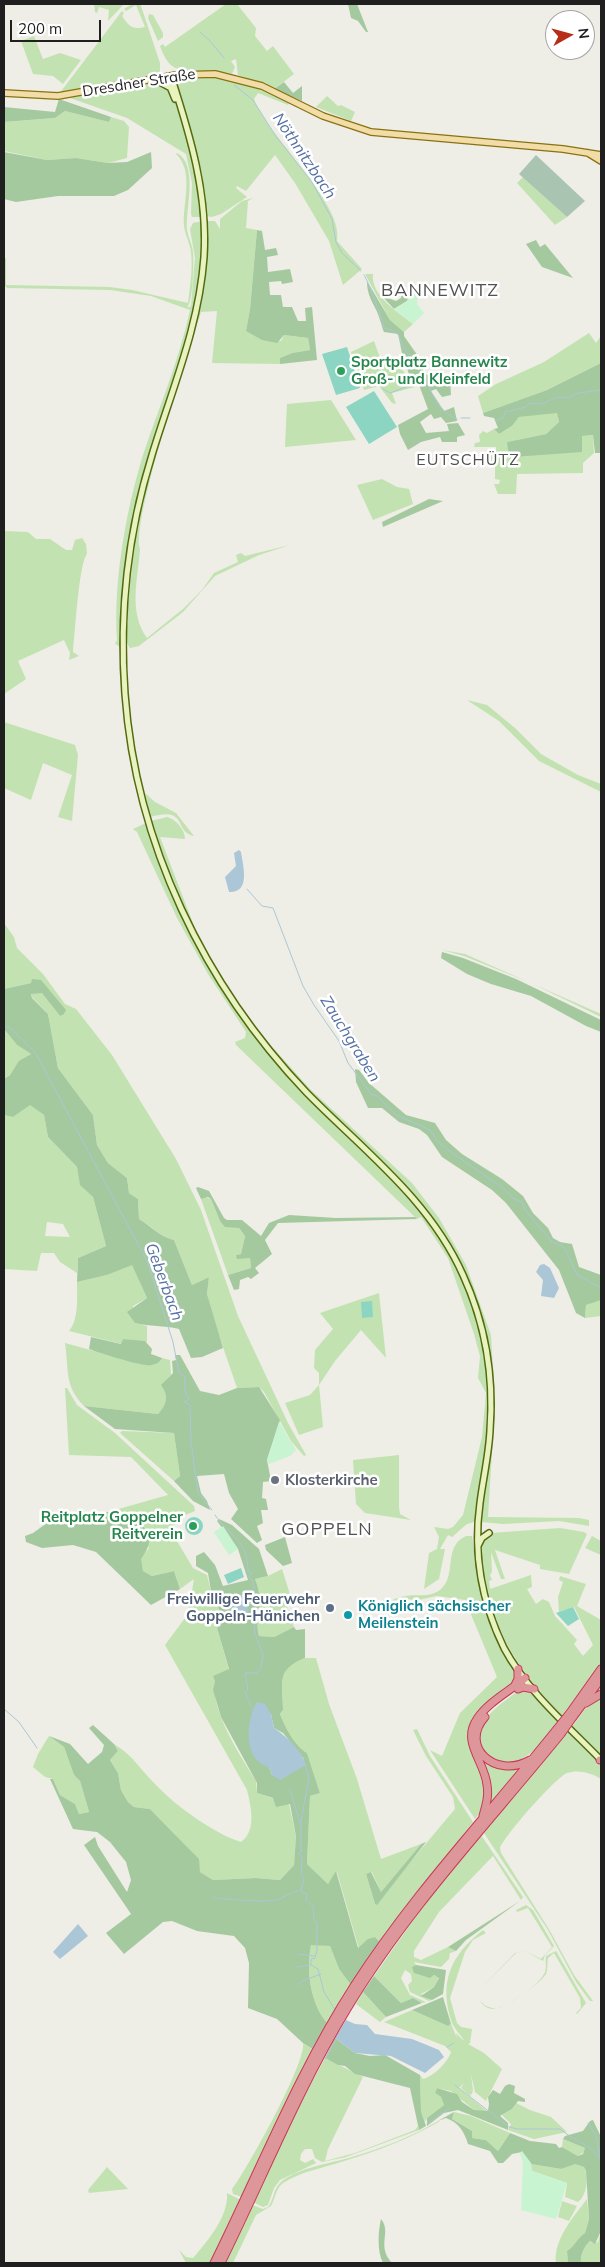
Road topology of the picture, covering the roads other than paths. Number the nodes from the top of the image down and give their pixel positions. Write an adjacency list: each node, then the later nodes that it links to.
1 (169, 76): 2 (main road, Dresdner Straße); 3 (main road); 5 (main road); 6 (main road, Dresdner Straße)
2 (154, 79): 3 (main road); 4 (main road, Dresdner Straße)
3 (170, 89): 5 (main road)
4 (4, 93)
5 (181, 111): 10 (main road)
6 (587, 152): 7 (main road, Dresdner Straße); 8 (main road)
7 (601, 155)
8 (601, 161)
9 (489, 1533): 10 (main road)
10 (478, 1547): 11 (main road)
11 (518, 1669): 14 (main road); 15 (highway)
12 (601, 1669): 19 (highway)
13 (601, 1679): 18 (highway)
14 (526, 1680): 15 (highway); 16 (main road)
15 (516, 1688): 16 (highway); 21 (highway); 23 (highway)
16 (534, 1689): 22 (main road)
17 (601, 1694): 18 (highway)
18 (584, 1704): 19 (highway)
19 (571, 1716): 20 (highway, bridge)
20 (558, 1732): 21 (highway); 23 (highway)
21 (534, 1757): 23 (highway)
22 (601, 1760)
23 (483, 1821): 24 (highway)
24 (316, 2058): 25 (highway); 26 (highway)
25 (214, 2263)
26 (221, 2263)

